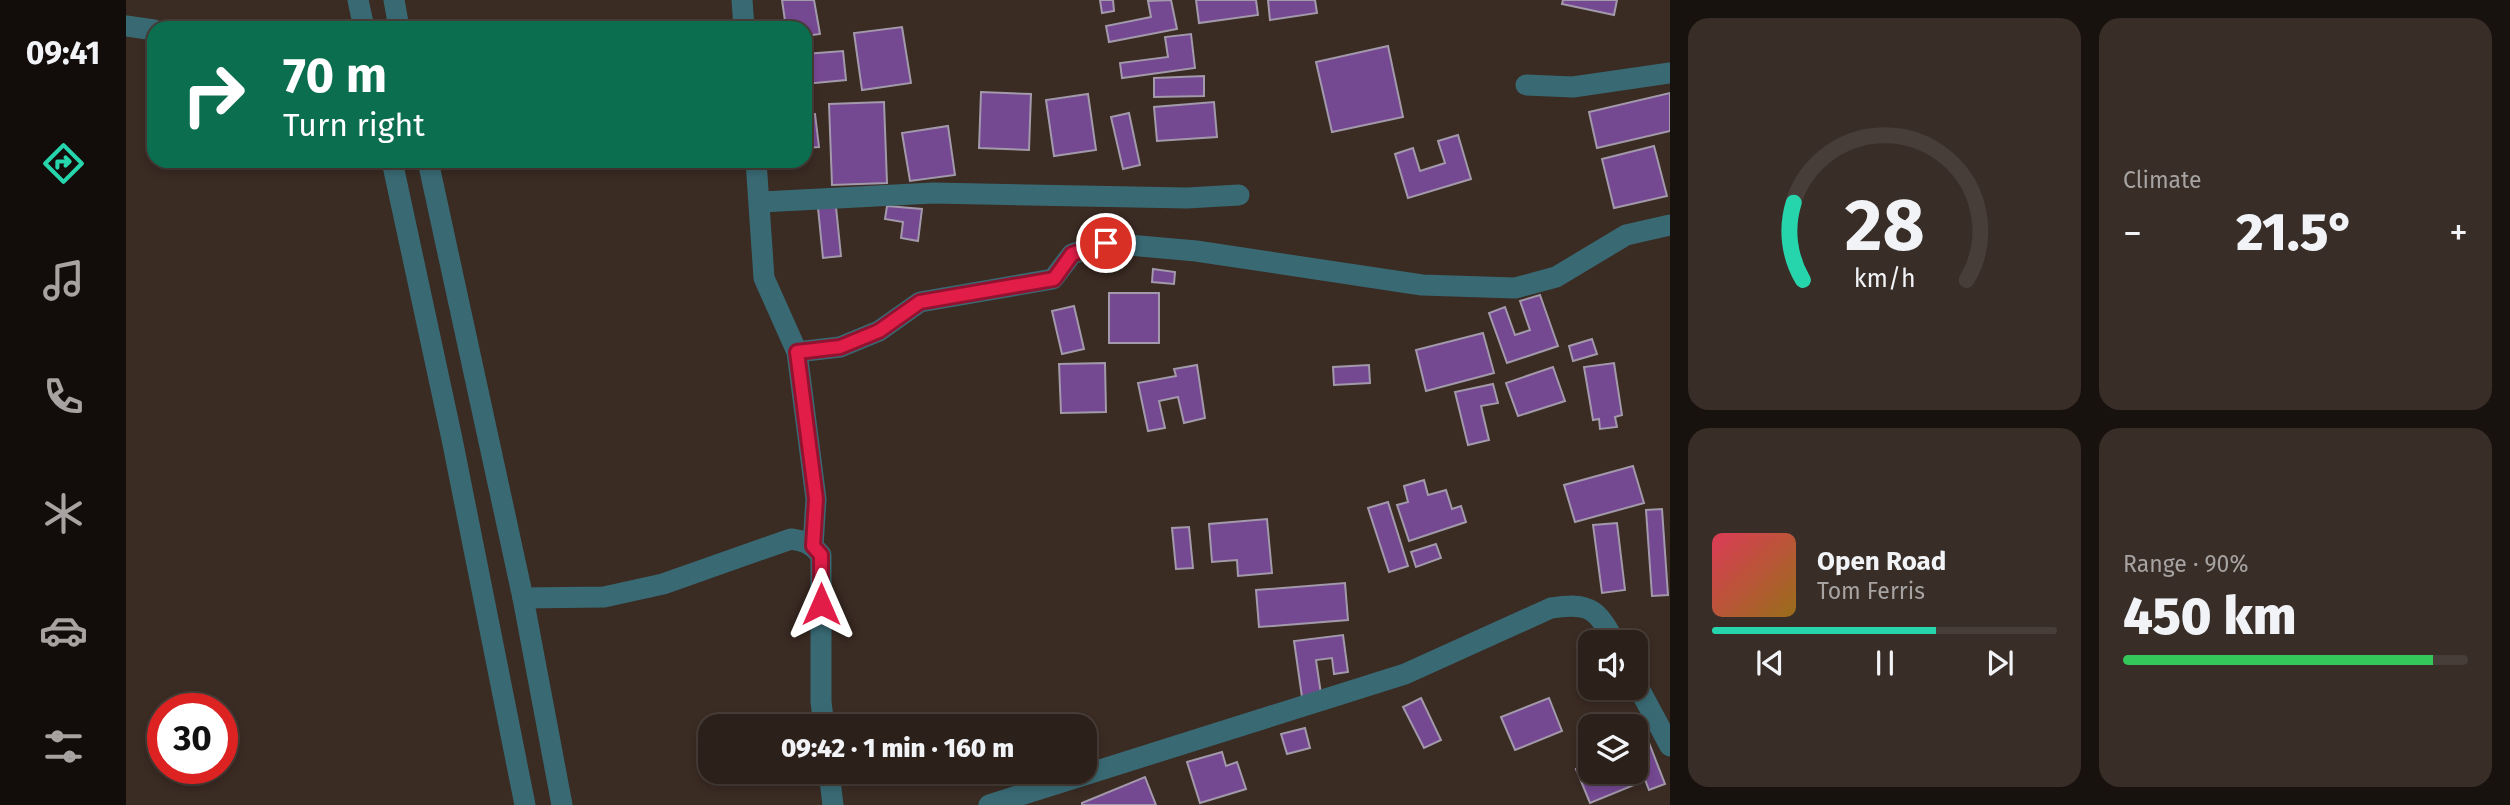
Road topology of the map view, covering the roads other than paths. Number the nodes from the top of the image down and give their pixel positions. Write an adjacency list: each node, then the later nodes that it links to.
1 (358, 0): 4 (street)
2 (394, 0): 5 (street)
3 (742, 0): 6 (street)
4 (362, 21)
5 (398, 21)
6 (744, 21)
7 (126, 26): 8 (street)
8 (147, 29)
9 (1670, 73): 10 (street)
10 (1526, 85)
11 (394, 168): 25 (street)
12 (430, 168): 19 (street)
13 (757, 168): 15 (street)
14 (1239, 195): 15 (street)
15 (760, 202): 17 (street)
16 (1670, 225): 17 (street)
17 (797, 352): 18 (street)
18 (813, 546): 19 (street); 22 (street)
19 (523, 598): 26 (street)
20 (1608, 630): 28 (street)
21 (1645, 700): 23 (street)
22 (822, 714)
23 (1670, 746)
24 (830, 784): 27 (street)
25 (525, 805)
26 (562, 805)
27 (833, 805)
28 (989, 805)

